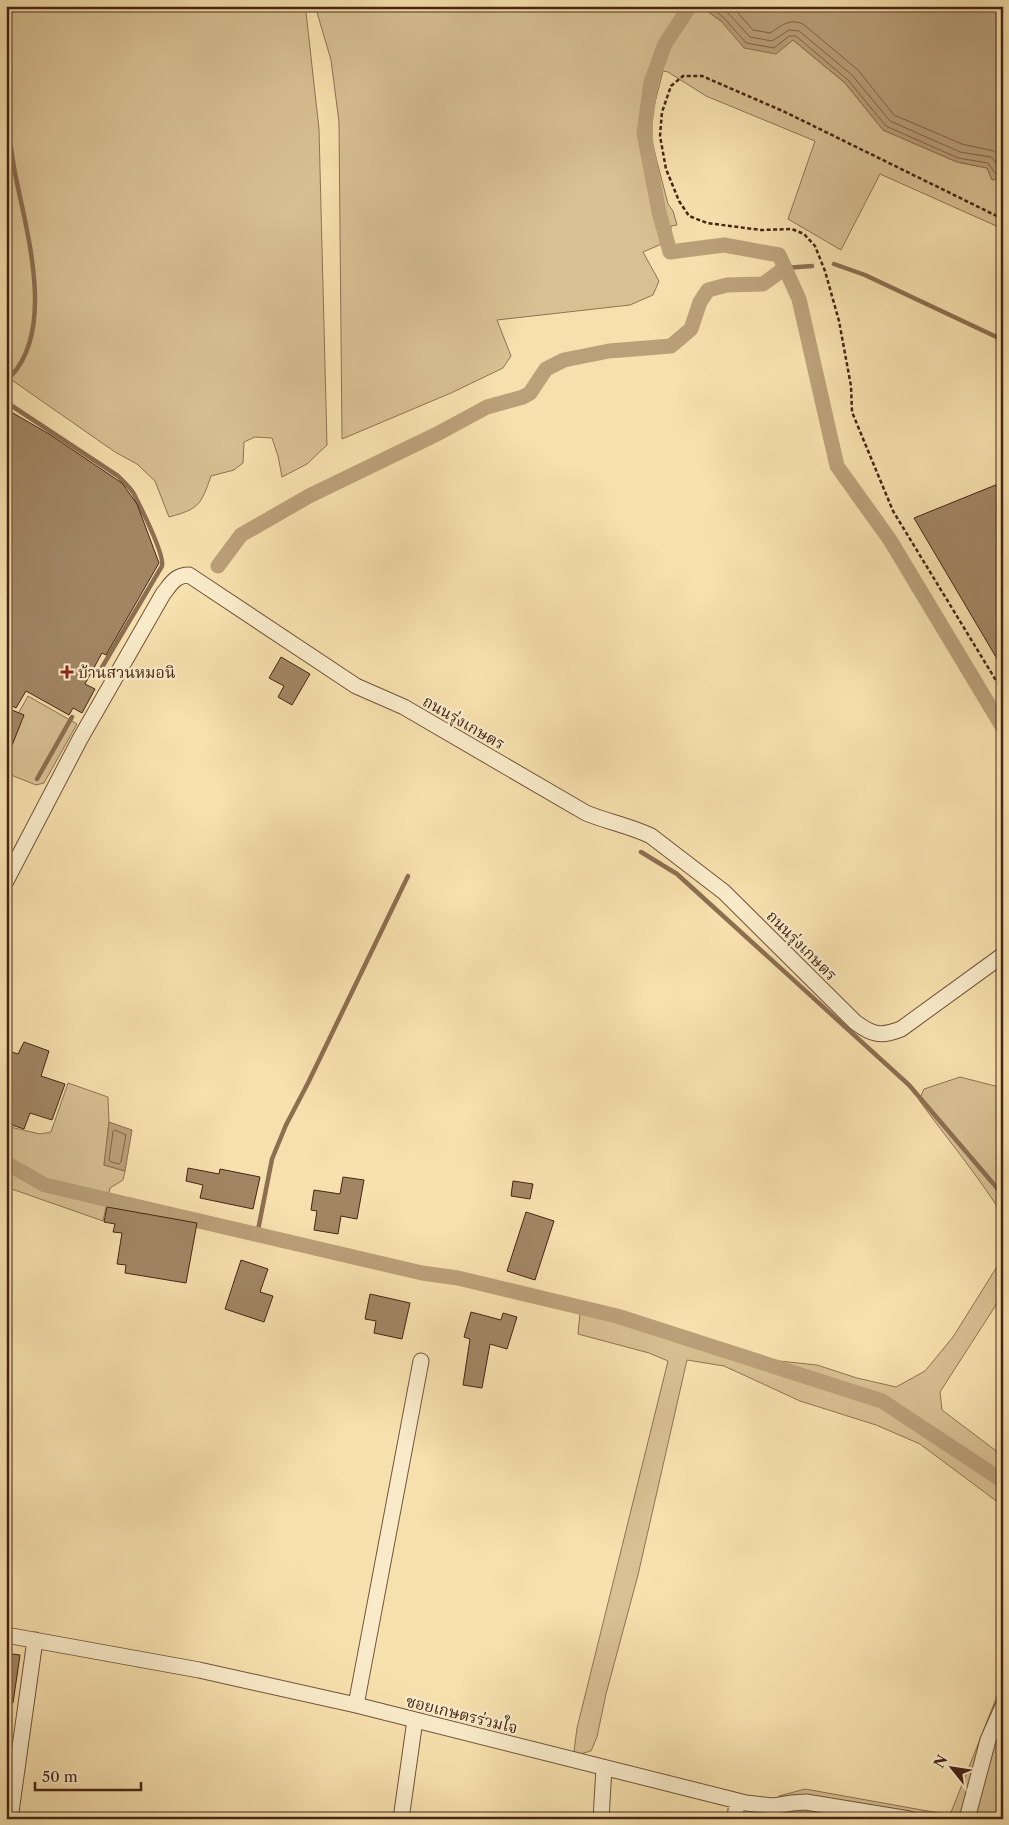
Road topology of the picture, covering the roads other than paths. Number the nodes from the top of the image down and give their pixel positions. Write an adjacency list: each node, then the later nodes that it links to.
1 (6, 881): 2 (street, ถนนรุ่งเกษตร)
2 (1003, 955)
3 (421, 1361): 6 (street)
4 (6, 1635): 5 (street, ซอยเกษตรร่วมใจ)
5 (35, 1640): 6 (street, ซอยเกษตรร่วมใจ); 11 (street)
6 (356, 1705): 8 (street, ซอยเกษตรร่วมใจ)
7 (1003, 1706): 16 (street)
8 (415, 1720): 9 (street, ซอยเกษตรร่วมใจ); 12 (street)
9 (604, 1768): 10 (street, ซอยเกษตรร่วมใจ); 13 (street)
10 (737, 1801): 14 (street); 15 (street, ซอยเกษตรร่วมใจ)
11 (10, 1819)
12 (401, 1819)
13 (601, 1819)
14 (734, 1819)
15 (909, 1819)
16 (968, 1819)

